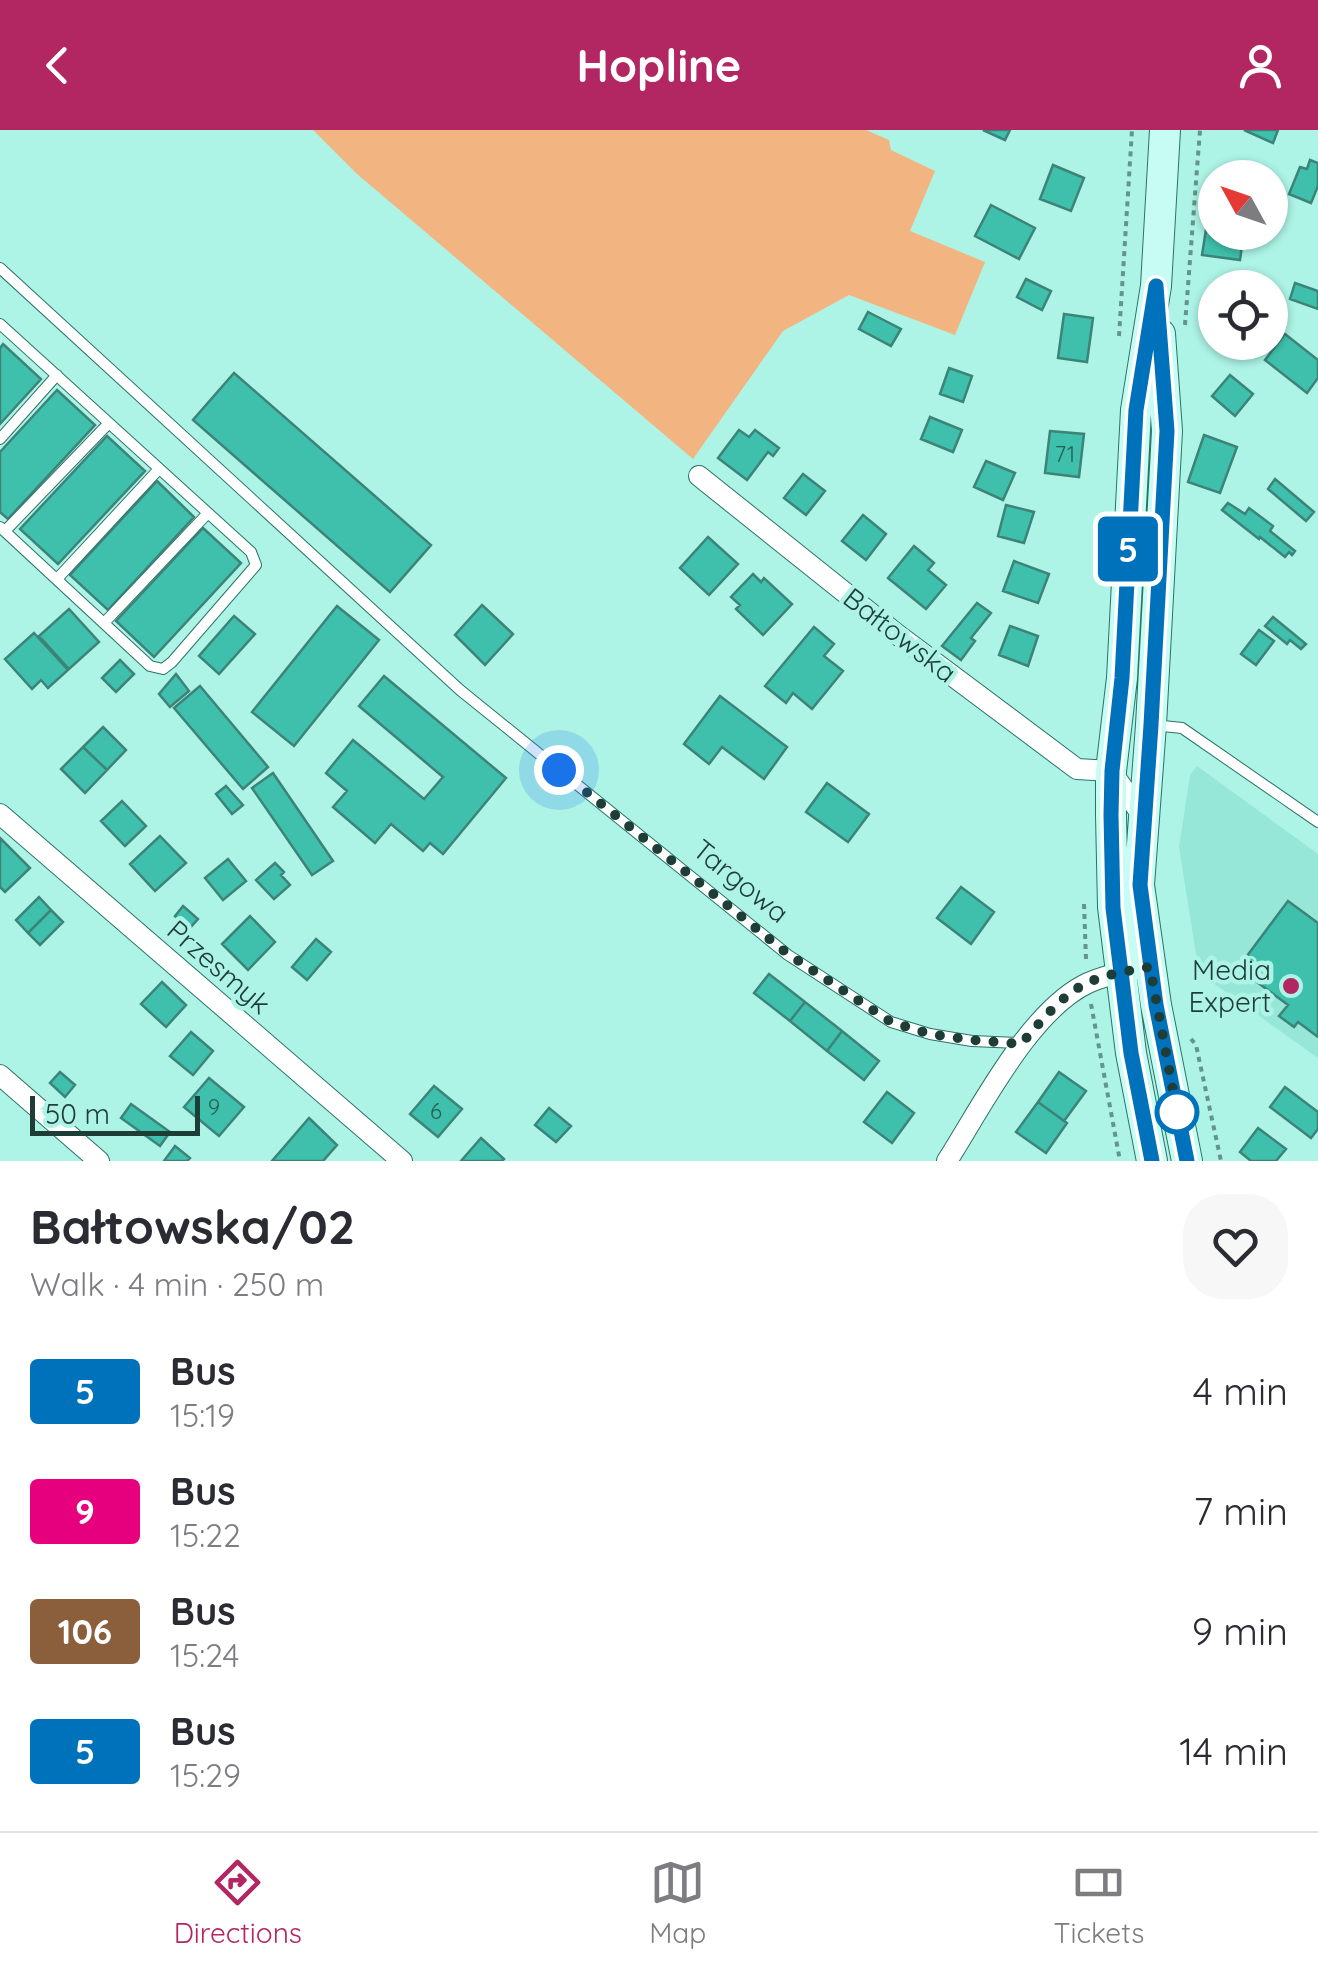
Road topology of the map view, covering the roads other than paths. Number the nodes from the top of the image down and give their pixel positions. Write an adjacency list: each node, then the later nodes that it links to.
1 (1166, 130): 3 (main road)
2 (0, 268): 20 (lane, Targowa)
3 (1156, 286): 14 (main road); 15 (main road)
4 (3, 332): 5 (lane)
5 (56, 375): 6 (lane); 7 (lane)
6 (109, 423): 8 (lane); 11 (lane)
7 (0, 439)
8 (159, 468): 10 (lane); 12 (lane)
9 (698, 476): 15 (street, Bałtowska)
10 (208, 513): 13 (lane); 13 (lane)
11 (2, 529): 12 (lane)
12 (56, 579): 13 (lane)
13 (104, 623)
14 (1146, 717): 17 (main road); 18 (lane)
15 (1112, 771): 17 (street); 19 (main road)
16 (0, 814): 23 (street, Przesmyk)
17 (1144, 818): 19 (main road)
18 (1318, 822)
19 (1135, 970): 20 (street); 25 (main road); 26 (main road)
20 (1021, 1044): 24 (street)
21 (0, 1075): 22 (street)
22 (99, 1161)
23 (402, 1161)
24 (946, 1161)
25 (1152, 1161)
26 (1187, 1161)

